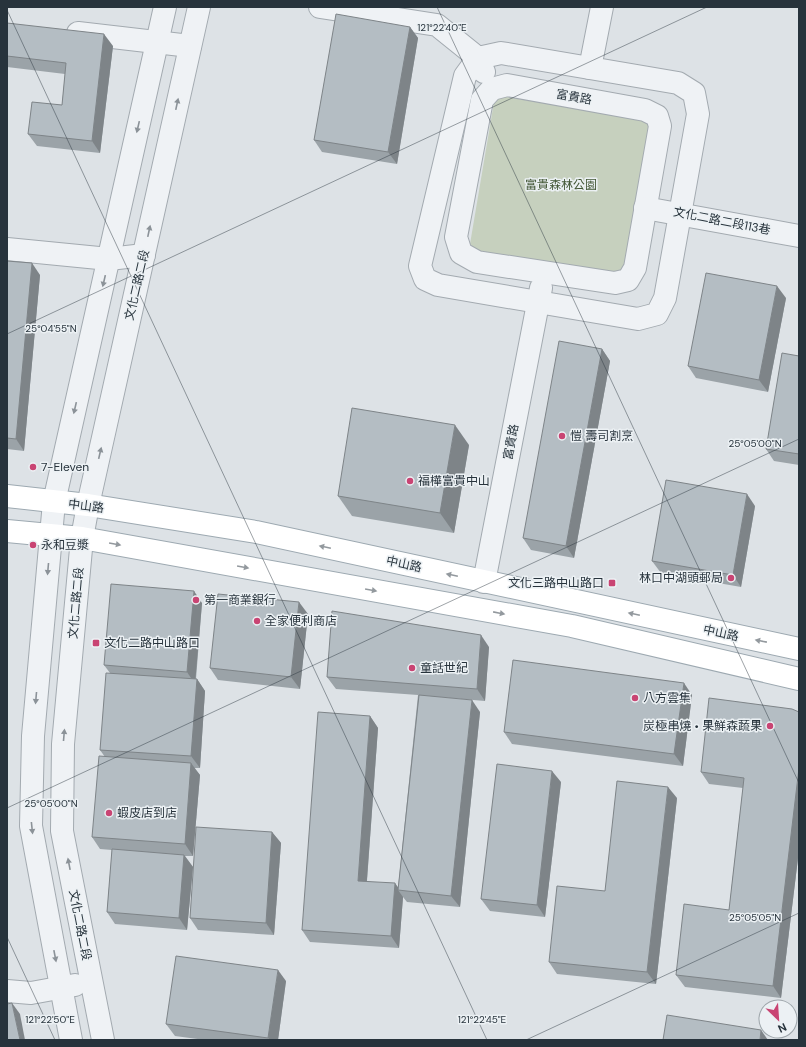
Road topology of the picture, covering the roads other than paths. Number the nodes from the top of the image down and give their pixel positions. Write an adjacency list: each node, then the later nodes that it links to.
1 (165, 7): 6 (street)
2 (199, 7): 7 (street, 文化二路二段)
3 (320, 7): 8 (street)
4 (602, 7): 9 (street)
5 (54, 30): 6 (street)
6 (157, 43): 7 (street); 16 (street, one-way to 16)
7 (190, 46): 15 (street, 文化二路二段, one-way to 7)
8 (478, 58): 9 (street); 10 (street); 18 (street)
9 (590, 68): 12 (street)
10 (492, 89): 11 (street, 富貴路); 17 (street, 富貴路)
11 (645, 208): 12 (street, 文化二路二段113巷); 17 (street, 富貴路)
12 (679, 213): 13 (street, 文化二路二段113巷); 18 (street)
13 (799, 236)
14 (7, 249): 16 (street)
15 (144, 255): 16 (street); 21 (street, 文化二路二段, one-way to 15)
16 (109, 259): 20 (street, one-way to 20)
17 (544, 272): 18 (street, 富貴路)
18 (538, 303): 25 (street, 富貴路)
19 (7, 496): 20 (main road, 中山路)
20 (54, 502): 21 (main road, 中山路); 23 (street)
21 (88, 505): 24 (street, 文化二路二段); 25 (main road, 中山路, one-way to 21)
22 (7, 531): 23 (main road)
23 (52, 536): 24 (main road); 29 (street, one-way to 29)
24 (82, 538): 27 (main road, one-way to 27); 28 (street, 文化二路二段, one-way to 24)
25 (484, 582): 26 (main road, 中山路, one-way to 25)
26 (799, 649)
27 (799, 679)
28 (91, 982): 29 (street); 32 (street, 文化二路二段)
29 (61, 988): 30 (street); 31 (street)
30 (7, 991)
31 (71, 1040)
32 (103, 1040)

